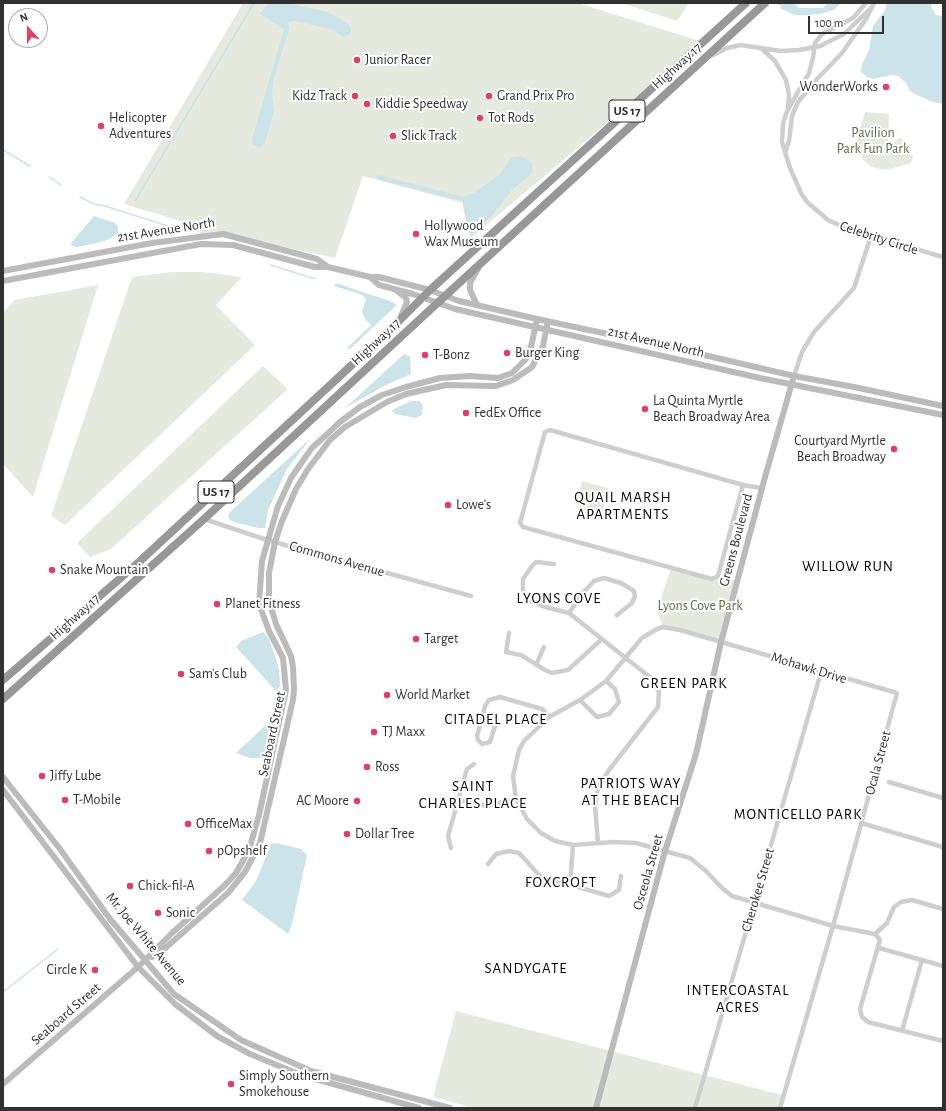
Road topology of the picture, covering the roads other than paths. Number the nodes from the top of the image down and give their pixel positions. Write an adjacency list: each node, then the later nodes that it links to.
1 (766, 3): 8 (highway, Highway 17 / US 17)
2 (866, 3): 6 (street, Celebrity Circle)
3 (874, 3): 5 (street, Celebrity Circle)
4 (744, 4): 19 (highway, Highway 17 / US 17)
5 (871, 8): 6 (street); 10 (street, Celebrity Circle)
6 (814, 47): 7 (street); 9 (street, Celebrity Circle)
7 (762, 49): 8 (street); 9 (street)
8 (700, 63): 13 (highway, Highway 17 / US 17)
9 (787, 111): 10 (street, Celebrity Circle)
10 (786, 150): 11 (street, Celebrity Circle)
11 (871, 236): 12 (street, Celebrity Circle); 29 (street, Greens Boulevard)
12 (943, 257)
13 (482, 261): 20 (highway, Highway 17 / US 17); 23 (street)
14 (328, 267): 15 (street, 21st Avenue North); 16 (street, 21st Avenue North); 17 (street, 21st Avenue North)
15 (3, 271)
16 (370, 278): 18 (street, 21st Avenue North); 19 (street, 21st Avenue North)
17 (3, 281)
18 (394, 288): 21 (street, 21st Avenue North); 26 (street)
19 (430, 290): 20 (street, 21st Avenue North); 21 (highway, Highway 17 / US 17)
20 (445, 296): 22 (highway, Highway 17 / US 17); 23 (street, 21st Avenue North)
21 (423, 297): 22 (street, 21st Avenue North); 26 (highway, Highway 17 / US 17)
22 (437, 302): 27 (street, 21st Avenue North); 35 (highway, Highway 17 / US 17)
23 (477, 305): 24 (street, 21st Avenue North)
24 (537, 319): 25 (street, 21st Avenue North); 27 (street, Seaboard Street)
25 (548, 321): 28 (street, Seaboard Street); 29 (street, 21st Avenue North)
26 (395, 325): 49 (highway, Highway 17 / US 17)
27 (535, 327): 28 (street, 21st Avenue North); 36 (street, Seaboard Street)
28 (546, 330): 30 (street, 21st Avenue North); 37 (street, Seaboard Street)
29 (794, 376): 30 (street, Greens Boulevard); 31 (street, 21st Avenue North)
30 (792, 384): 32 (street, 21st Avenue North); 34 (street, Greens Boulevard)
31 (943, 406)
32 (943, 415)
33 (743, 485): 33 (street); 34 (street)
34 (762, 488): 44 (street, Greens Boulevard)
35 (204, 519): 36 (street, Commons Avenue); 52 (highway, Highway 17 / US 17)
36 (267, 540): 37 (street, Commons Avenue); 79 (street, Seaboard Street)
37 (275, 542): 39 (street, Commons Avenue); 79 (street, Seaboard Street)
38 (554, 564): 40 (street)
39 (471, 596)
40 (569, 613): 41 (street); 43 (street)
41 (617, 615)
42 (509, 633): 47 (street)
43 (602, 639): 46 (street); 47 (street)
44 (721, 642): 46 (street); 48 (street, Mohawk Drive); 69 (street, Osceola Street)
45 (544, 647): 47 (street)
46 (627, 657): 50 (street); 65 (street)
47 (536, 664)
48 (821, 672): 51 (street, Mohawk Drive); 73 (street, Cherokee Street)
49 (3, 680)
50 (606, 681): 53 (street); 53 (street)
51 (897, 693): 64 (street, Ocala Street)
52 (3, 699)
53 (580, 700): 55 (street)
54 (483, 714): 54 (street); 55 (street)
55 (549, 718): 62 (street)
56 (474, 764): 63 (street)
57 (3, 776): 59 (street, Mr. Joe White Avenue)
58 (889, 782): 61 (street)
59 (5, 783): 79 (street, Mr. Joe White Avenue)
60 (3, 790): 81 (street, Mr. Joe White Avenue)
61 (943, 798)
62 (516, 799): 63 (street); 66 (street)
63 (459, 800): 68 (street)
64 (862, 823): 67 (street); 75 (street, Ocala Street)
65 (598, 843): 66 (street); 69 (street)
66 (573, 845): 72 (street)
67 (943, 847)
68 (452, 848)
69 (666, 851): 73 (street); 87 (street, Osceola Street)
70 (488, 864): 72 (street)
71 (621, 876): 72 (street)
72 (570, 885)
73 (754, 904): 75 (street); 88 (street, Cherokee Street)
74 (943, 909): 76 (street)
75 (833, 926): 76 (street); 89 (street, Ocala Street)
76 (875, 934): 77 (street)
77 (879, 948): 78 (street); 82 (street)
78 (922, 960): 80 (street); 82 (street)
79 (145, 961): 81 (street, Seaboard Street); 86 (street, Mr. Joe White Avenue)
80 (943, 966)
81 (138, 967): 84 (street, Seaboard Street); 85 (street, Mr. Joe White Avenue)
82 (902, 1031): 83 (street)
83 (943, 1040)
84 (3, 1084)
85 (419, 1108)
86 (450, 1108)
87 (596, 1108)
88 (695, 1108)
89 (780, 1108)

